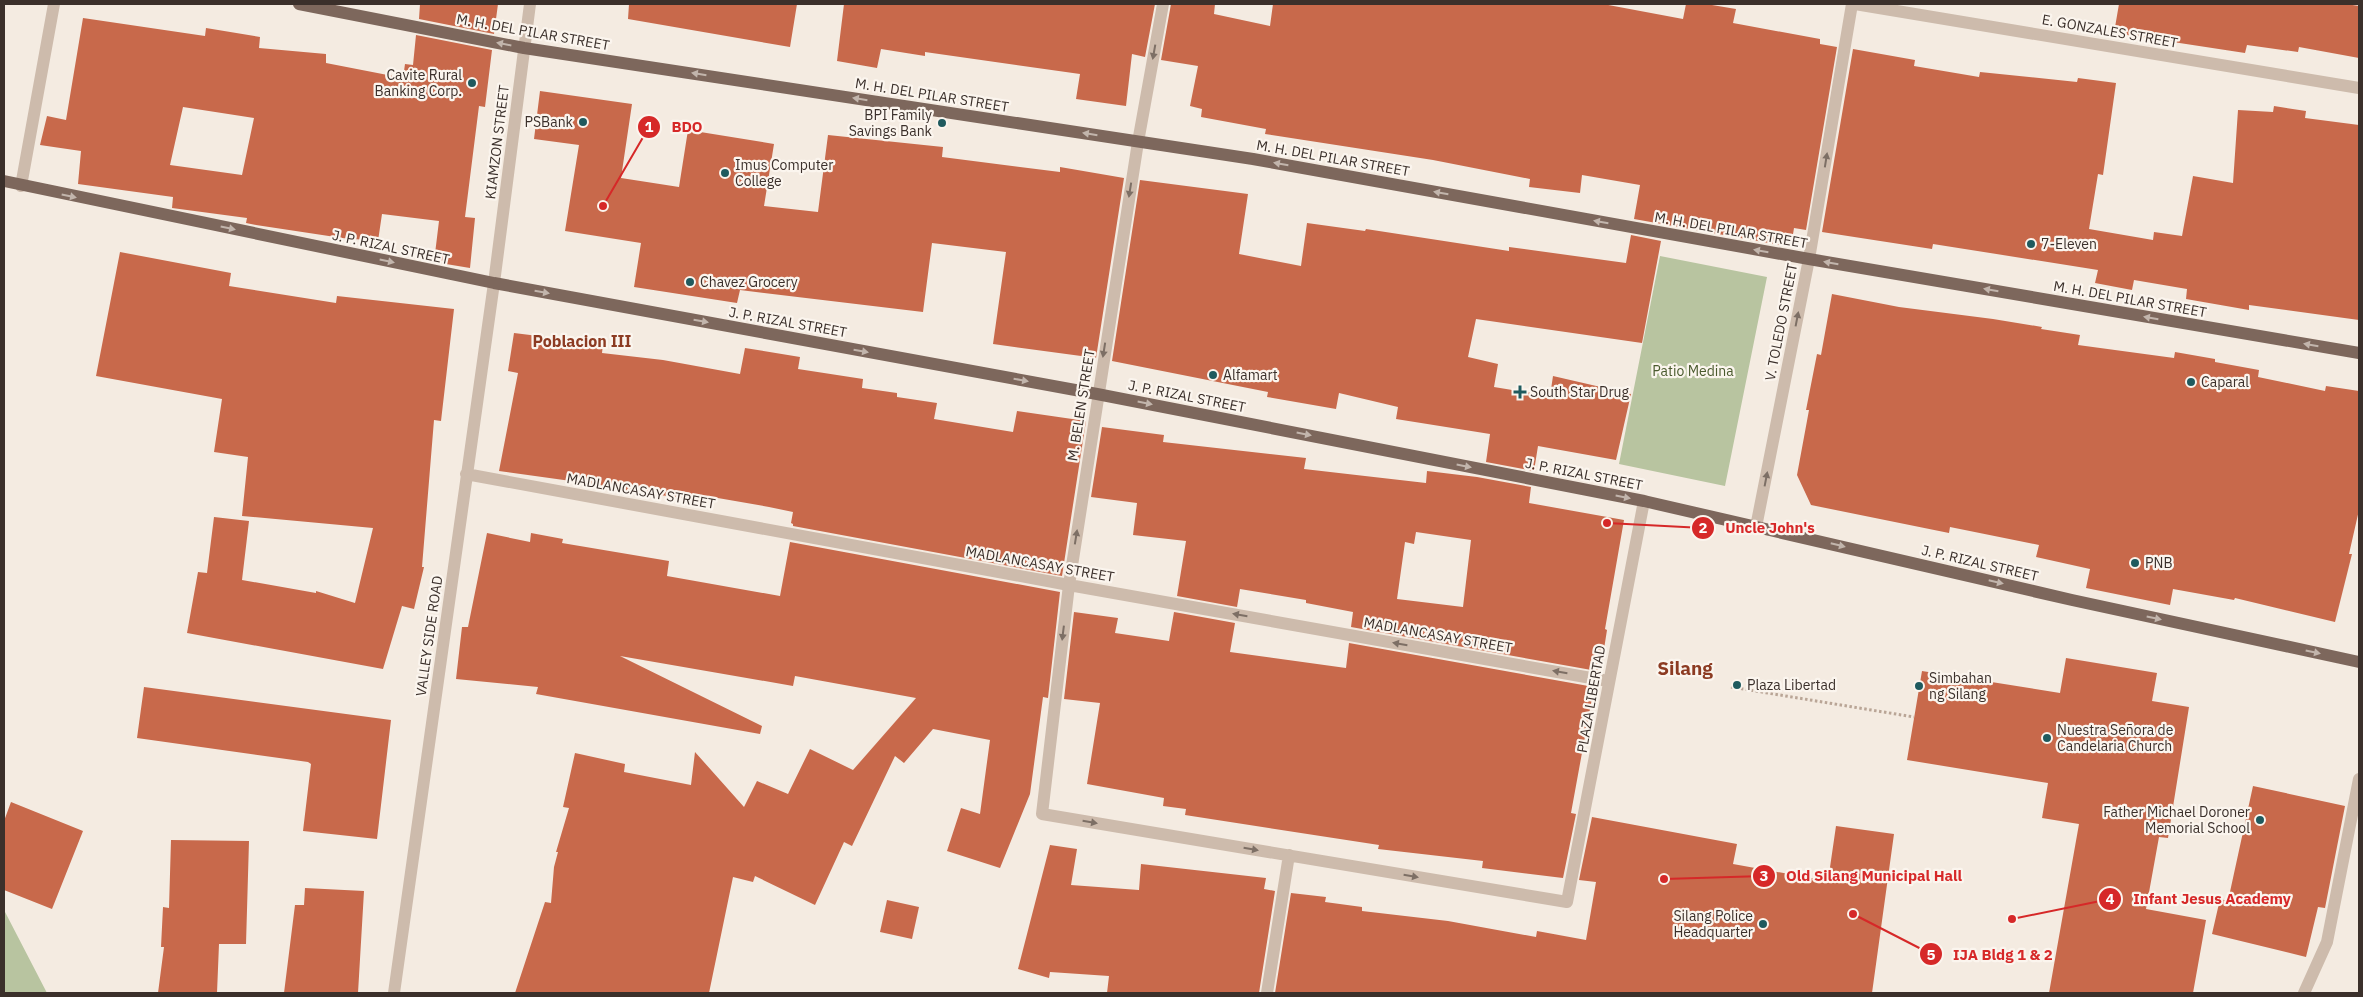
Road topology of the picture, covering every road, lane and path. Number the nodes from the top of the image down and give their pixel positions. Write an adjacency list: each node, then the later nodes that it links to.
1 (54, 4): 10 (street)
2 (299, 4): 6 (main road, M. H. DEL PILAR STREET, one-way to 2)
3 (530, 4): 6 (street, KIAMZON STREET)
4 (1163, 4): 8 (street, M. BELEN STREET, one-way to 8)
5 (1853, 4): 7 (street, E. GONZALES STREET); 11 (street, V. TOLEDO STREET, one-way to 5)
6 (524, 48): 8 (main road, M. H. DEL PILAR STREET, one-way to 6); 12 (street, KIAMZON STREET)
7 (2359, 88)
8 (1138, 142): 11 (main road, M. H. DEL PILAR STREET, one-way to 8); 14 (street, M. BELEN STREET, one-way to 14)
9 (4, 181): 10 (main road, J. P. RIZAL STREET)
10 (21, 186): 12 (main road, J. P. RIZAL STREET, one-way to 12)
11 (1809, 259): 13 (main road, M. H. DEL PILAR STREET, one-way to 11); 17 (street, V. TOLEDO STREET, one-way to 11)
12 (494, 284): 14 (main road, J. P. RIZAL STREET, one-way to 14); 15 (street, VALLEY SIDE ROAD)
13 (2359, 353)
14 (1097, 394): 16 (main road, J. P. RIZAL STREET, one-way to 16); 18 (street, M. BELEN STREET, one-way to 14)
15 (466, 474): 18 (street, MADLANCASAY STREET); 25 (street, VALLEY SIDE ROAD)
16 (1644, 501): 17 (main road, J. P. RIZAL STREET); 20 (street, PLAZA LIBERTAD)
17 (1756, 527): 19 (main road, J. P. RIZAL STREET, one-way to 19)
18 (1068, 585): 20 (street, MADLANCASAY STREET, one-way to 18); 24 (street, M. BELEN STREET, one-way to 24)
19 (2359, 662)
20 (1608, 681): 24 (street, PLAZA LIBERTAD, one-way to 20)
21 (1731, 687): 22 (path)
22 (1914, 717)
23 (2359, 779): 27 (street)
24 (1289, 855): 26 (street)
25 (394, 993)
26 (1267, 993)
27 (2304, 993)

